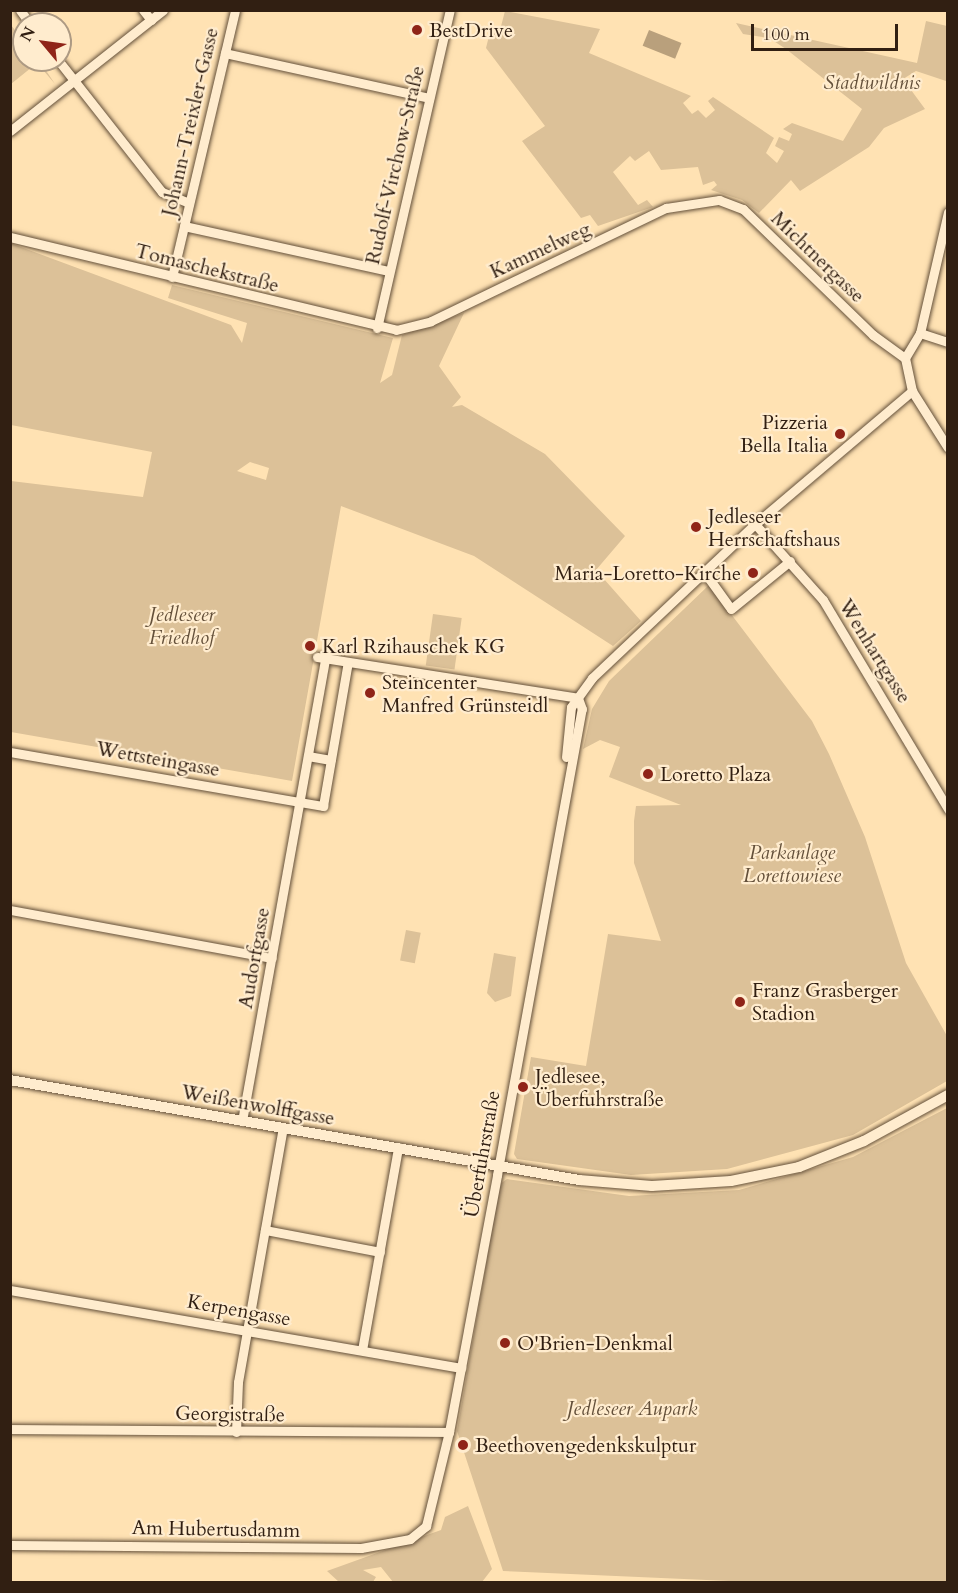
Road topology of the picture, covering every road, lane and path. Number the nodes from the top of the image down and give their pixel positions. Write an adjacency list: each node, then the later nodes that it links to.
1 (143, 10): 5 (street)
2 (163, 10): 5 (street)
3 (235, 10): 6 (street, Johann-Treixler-Gasse)
4 (450, 10): 9 (street, Rudolf-Virchow-Straße)
5 (151, 20): 8 (street)
6 (225, 53): 9 (street); 12 (street, Johann-Treixler-Gasse)
7 (67, 72): 8 (street)
8 (74, 81): 10 (street); 12 (street)
9 (429, 98): 16 (street, Rudolf-Virchow-Straße)
10 (10, 131)
11 (699, 200): 19 (street, Kammelweg); 22 (street, Michtnergasse)
12 (189, 203): 14 (street, Johann-Treixler-Gasse)
13 (948, 212): 20 (street)
14 (184, 226): 16 (street); 17 (street, Johann-Treixler-Gasse)
15 (10, 237): 17 (street, Tomaschekstraße)
16 (389, 271): 18 (street, Rudolf-Virchow-Straße)
17 (172, 278): 18 (street, Tomaschekstraße)
18 (377, 328): 19 (street, Tomaschekstraße)
19 (396, 330)
20 (920, 333): 21 (street); 22 (street)
21 (948, 342)
22 (905, 358): 23 (street)
23 (912, 391): 24 (street); 25 (street)
24 (948, 448)
25 (755, 524): 26 (street, Wenhartgasse); 27 (street)
26 (790, 561): 27 (street); 34 (street, Wenhartgasse)
27 (705, 573): 29 (street)
28 (348, 662): 29 (street); 31 (street, Audorfgasse); 32 (street)
29 (578, 698): 42 (street, Überfuhrstraße)
30 (10, 752): 33 (street, Wettsteingasse)
31 (308, 756): 32 (street); 33 (street, Audorfgasse)
32 (331, 760): 33 (street)
33 (300, 802): 36 (street, Audorfgasse)
34 (948, 809)
35 (10, 910): 36 (street)
36 (272, 958): 39 (street, Audorfgasse)
37 (10, 1080): 39 (street, Weißenwolffgasse)
38 (948, 1095): 42 (street, Weißenwolffgasse)
39 (242, 1121): 40 (street, Weißenwolffgasse)
40 (282, 1127): 41 (street, Weißenwolffgasse); 43 (street)
41 (399, 1147): 42 (street, Weißenwolffgasse); 44 (street)
42 (499, 1166): 48 (street, Überfuhrstraße)
43 (265, 1230): 44 (street); 46 (street)
44 (380, 1252): 47 (street)
45 (10, 1290): 46 (street, Kerpengasse)
46 (247, 1330): 47 (street, Kerpengasse); 50 (street)
47 (362, 1350): 48 (street, Kerpengasse)
48 (461, 1368): 51 (street, Überfuhrstraße)
49 (10, 1429): 50 (street, Georgistraße)
50 (236, 1432): 51 (street, Georgistraße)
51 (449, 1432): 52 (street, Überfuhrstraße)
52 (419, 1535): 53 (street, Am Hubertusdamm)
53 (10, 1545)

